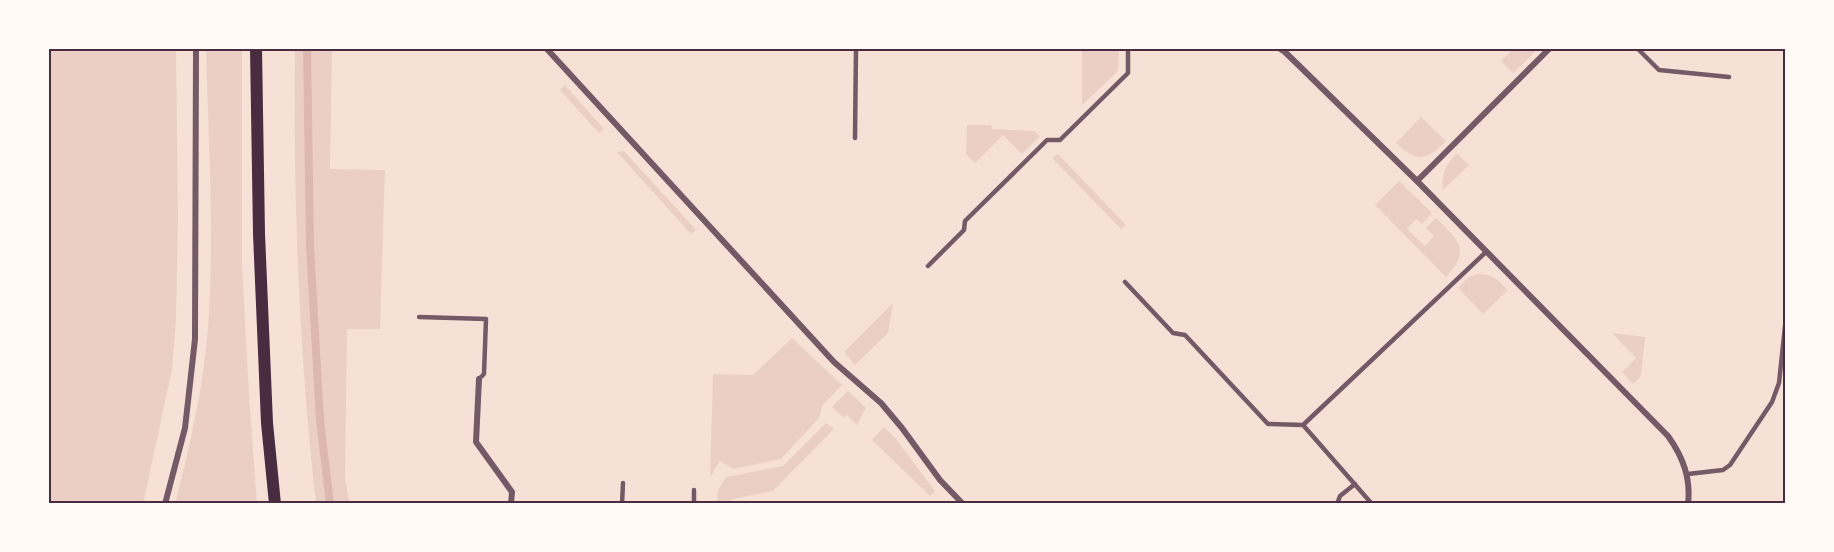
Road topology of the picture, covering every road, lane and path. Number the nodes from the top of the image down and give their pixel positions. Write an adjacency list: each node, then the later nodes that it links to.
1 (196, 48): 23 (street)
2 (256, 48): 24 (main road)
3 (546, 48): 28 (street)
4 (856, 48): 10 (lane)
5 (1128, 48): 13 (lane)
6 (1279, 48): 11 (street)
7 (1550, 48): 11 (street)
8 (1637, 48): 9 (lane)
9 (1729, 77)
10 (855, 138)
11 (1417, 181): 12 (street)
12 (1486, 252): 18 (lane); 19 (street)
13 (928, 266)
14 (1125, 282): 18 (lane)
15 (1786, 317): 19 (lane)
16 (419, 318): 17 (lane)
17 (479, 380): 25 (street)
18 (1304, 425): 21 (lane)
19 (1688, 474): 31 (street)
20 (623, 483): 26 (lane)
21 (1355, 484): 29 (lane); 30 (lane)
22 (694, 490): 27 (lane)
23 (165, 504)
24 (275, 504)
25 (511, 504)
26 (622, 504)
27 (694, 504)
28 (963, 504)
29 (1337, 504)
30 (1372, 504)
31 (1688, 504)

